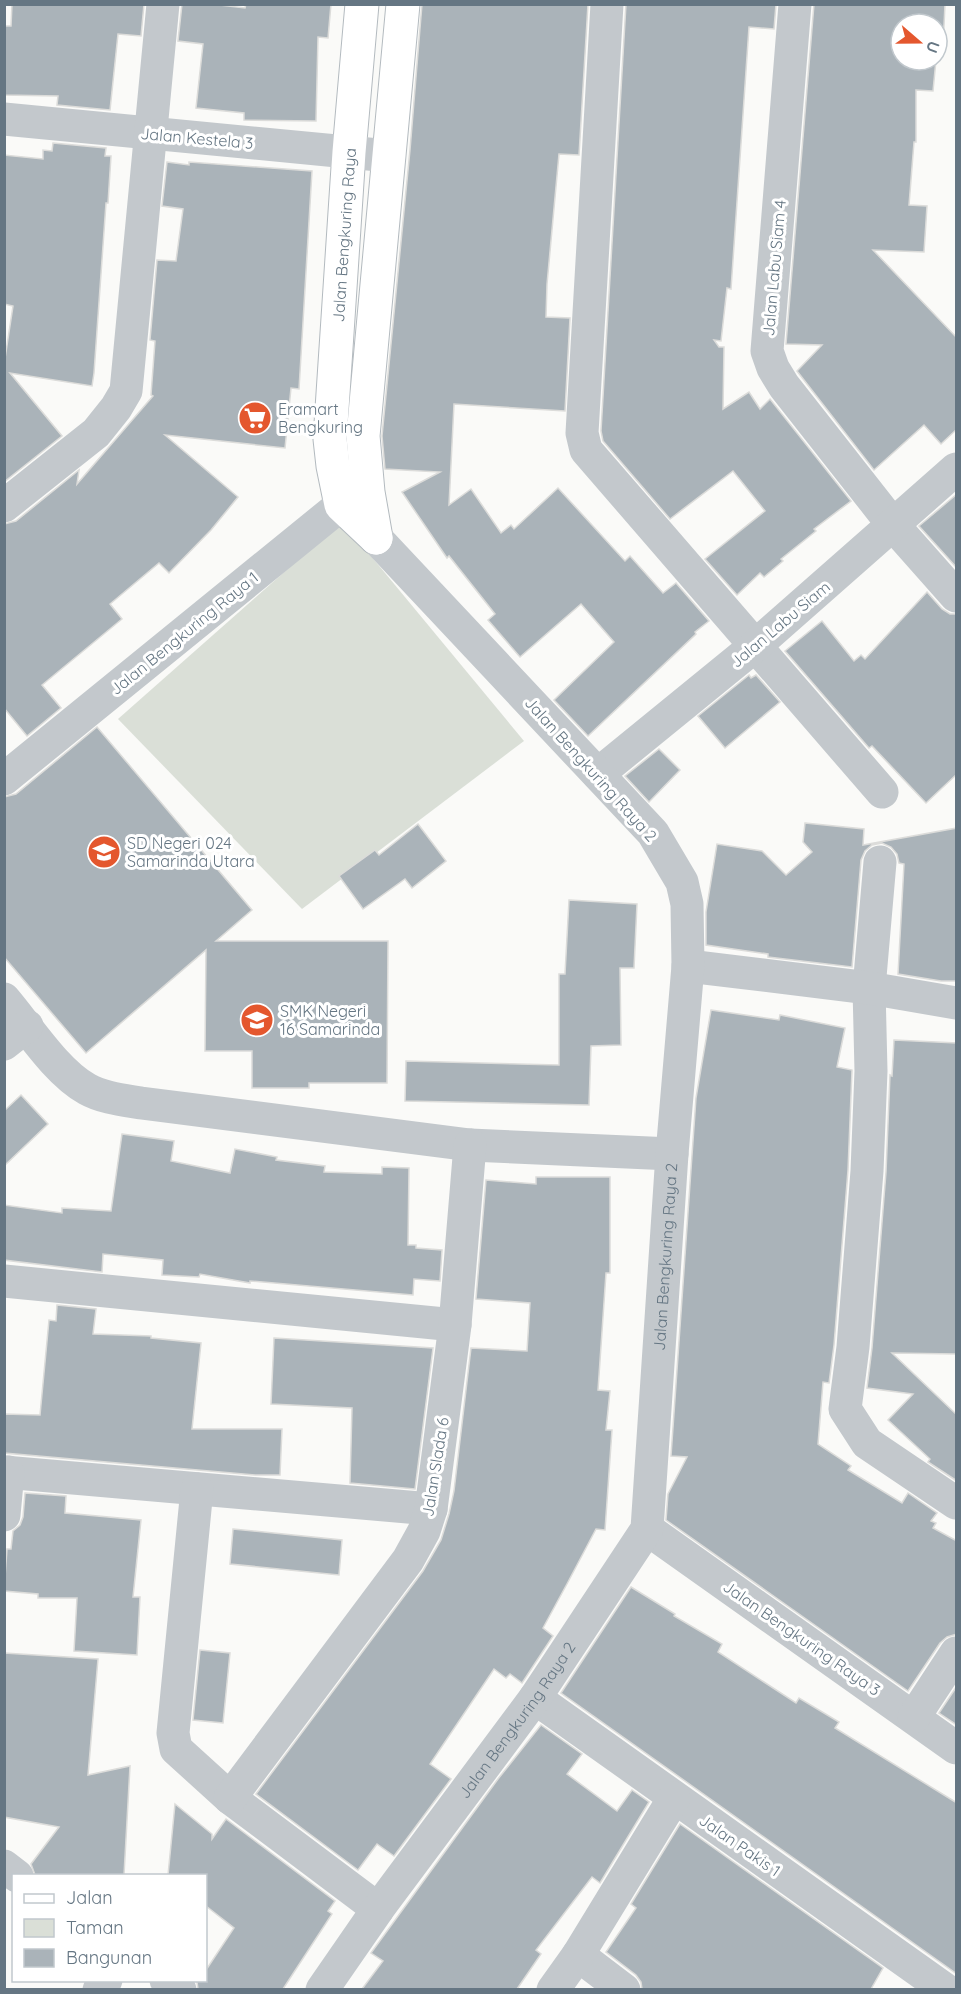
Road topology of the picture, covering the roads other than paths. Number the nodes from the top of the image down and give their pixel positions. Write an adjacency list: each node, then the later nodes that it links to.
1 (163, 4): 7 (street)
2 (362, 4): 8 (street, Jalan Bengkuring Raya)
3 (403, 4): 9 (street)
4 (607, 4): 16 (street)
5 (795, 4): 14 (street, Jalan Labu Siam 4)
6 (4, 119): 7 (street, Jalan Kestela 3)
7 (152, 134): 8 (street, Jalan Kestela 3); 13 (street)
8 (350, 152): 9 (street, Jalan Kestela 3); 10 (street, Jalan Bengkuring Raya)
9 (389, 156): 10 (street)
10 (348, 463): 12 (street)
11 (957, 469): 14 (street, Jalan Labu Siam)
12 (354, 499): 17 (street, Jalan Bengkuring Raya 2); 18 (street, Jalan Bengkuring Raya 1)
13 (4, 506)
14 (894, 526): 15 (street, Jalan Labu Siam 4); 16 (street, Jalan Labu Siam)
15 (957, 596)
16 (755, 646): 17 (street, Jalan Labu Siam); 19 (street)
17 (598, 774): 21 (street, Jalan Bengkuring Raya 2)
18 (4, 779)
19 (882, 792)
20 (880, 862): 22 (street)
21 (688, 966): 22 (street); 27 (street, Jalan Bengkuring Raya 2)
22 (869, 988): 24 (street); 32 (street)
23 (4, 999): 25 (street)
24 (957, 1003)
25 (16, 1035): 26 (street)
26 (470, 1145): 27 (street); 29 (street, Jalan Slada 6)
27 (672, 1154): 35 (street, Jalan Bengkuring Raya 2)
28 (4, 1281): 29 (street)
29 (455, 1325): 33 (street, Jalan Slada 6)
30 (6, 1472): 31 (street); 34 (street)
31 (197, 1489): 33 (street); 40 (street)
32 (957, 1503)
33 (431, 1509): 40 (street, Jalan Slada 6)
34 (4, 1515)
35 (647, 1528): 37 (street, Jalan Bengkuring Raya 2); 38 (street, Jalan Bengkuring Raya 3)
36 (957, 1653): 38 (street)
37 (535, 1698): 41 (street, Jalan Pakis 1); 42 (street, Jalan Bengkuring Raya 2)
38 (914, 1717): 39 (street, Jalan Bengkuring Raya 3)
39 (957, 1748)
40 (230, 1798): 42 (street)
41 (674, 1798): 43 (street); 47 (street, Jalan Pakis 1)
42 (378, 1909): 44 (street, Jalan Bengkuring Raya 2)
43 (578, 1955): 45 (street); 46 (street)
44 (322, 1989)
45 (553, 1989)
46 (624, 1989)
47 (946, 1989)

